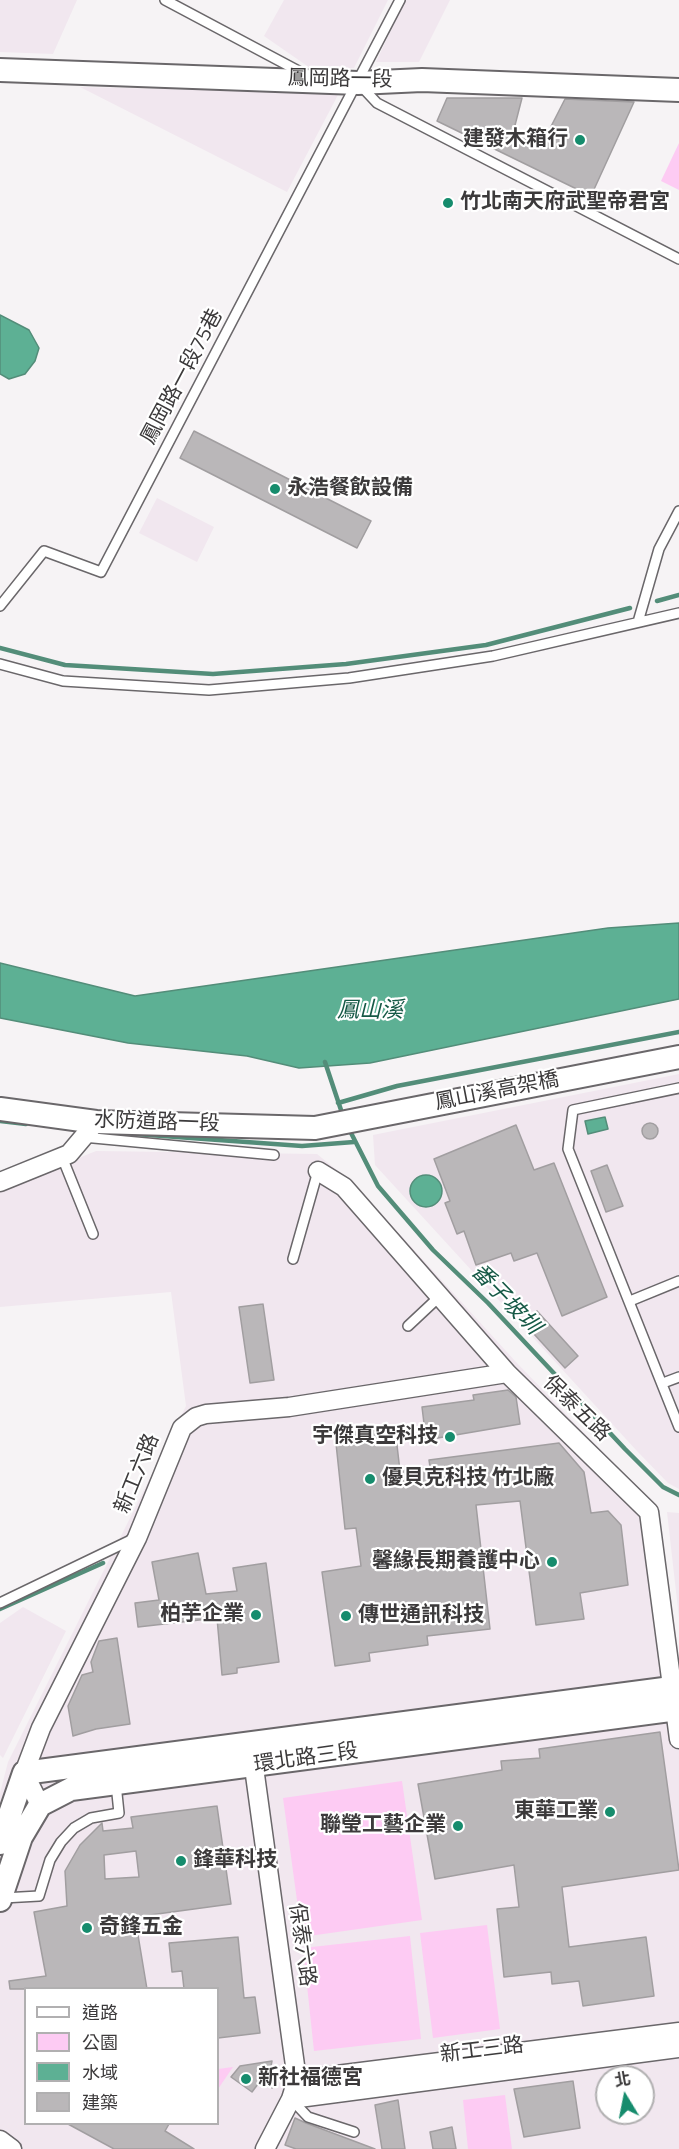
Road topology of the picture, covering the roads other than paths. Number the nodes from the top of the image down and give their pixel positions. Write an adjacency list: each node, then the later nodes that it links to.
1 (165, 0): 4 (lane)
2 (400, 0): 5 (lane)
3 (0, 70): 4 (street, 鳳岡路一段)
4 (314, 80): 5 (street, 鳳岡路一段)
5 (358, 83): 6 (street, 鳳岡路一段); 7 (lane); 9 (lane, 鳳岡路一段75巷)
6 (679, 90)
7 (679, 259)
8 (679, 511): 11 (lane)
9 (0, 606)
10 (679, 613): 11 (lane)
11 (638, 622): 12 (lane)
12 (0, 664)
13 (679, 1057): 16 (street, 鳳山溪高架橋)
14 (679, 1088): 26 (lane)
15 (0, 1109): 17 (street, 水防道路一段)
16 (315, 1128): 17 (street, 水防道路一段)
17 (90, 1129): 18 (lane); 19 (street)
18 (274, 1155)
19 (62, 1157): 21 (street); 22 (lane)
20 (318, 1171): 23 (lane); 25 (street, 保泰五路)
21 (0, 1182)
22 (93, 1234)
23 (293, 1259)
24 (679, 1281): 26 (lane)
25 (440, 1296): 27 (lane); 28 (street, 保泰五路)
26 (630, 1300): 30 (lane)
27 (408, 1326)
28 (507, 1372): 32 (street, 新工六路); 34 (street, 保泰五路)
29 (679, 1377): 30 (lane)
30 (663, 1383): 31 (lane)
31 (679, 1427)
32 (137, 1538): 33 (lane); 38 (street, 新工六路)
33 (0, 1603)
34 (676, 1698): 35 (street, 保泰五路); 36 (street, 環北路三段); 37 (street, 環北路三段)
35 (679, 1738)
36 (250, 1741): 37 (street, 保泰六路); 38 (street, 環北路三段)
37 (253, 1766): 39 (street, 環北路三段); 45 (street, 保泰六路)
38 (24, 1773): 40 (street); 41 (street)
39 (116, 1784): 40 (street, 環北路三段); 42 (lane)
40 (40, 1805): 42 (street)
41 (0, 1843)
42 (0, 1899)
43 (679, 2032): 45 (street, 新工三路)
44 (679, 2048): 46 (street, 新工三路)
45 (297, 2080): 46 (street, 保泰六路)
46 (291, 2099): 47 (lane); 50 (street, 保泰六路)
47 (354, 2132)
48 (0, 2140): 49 (street)
49 (12, 2149)
50 (265, 2149)

